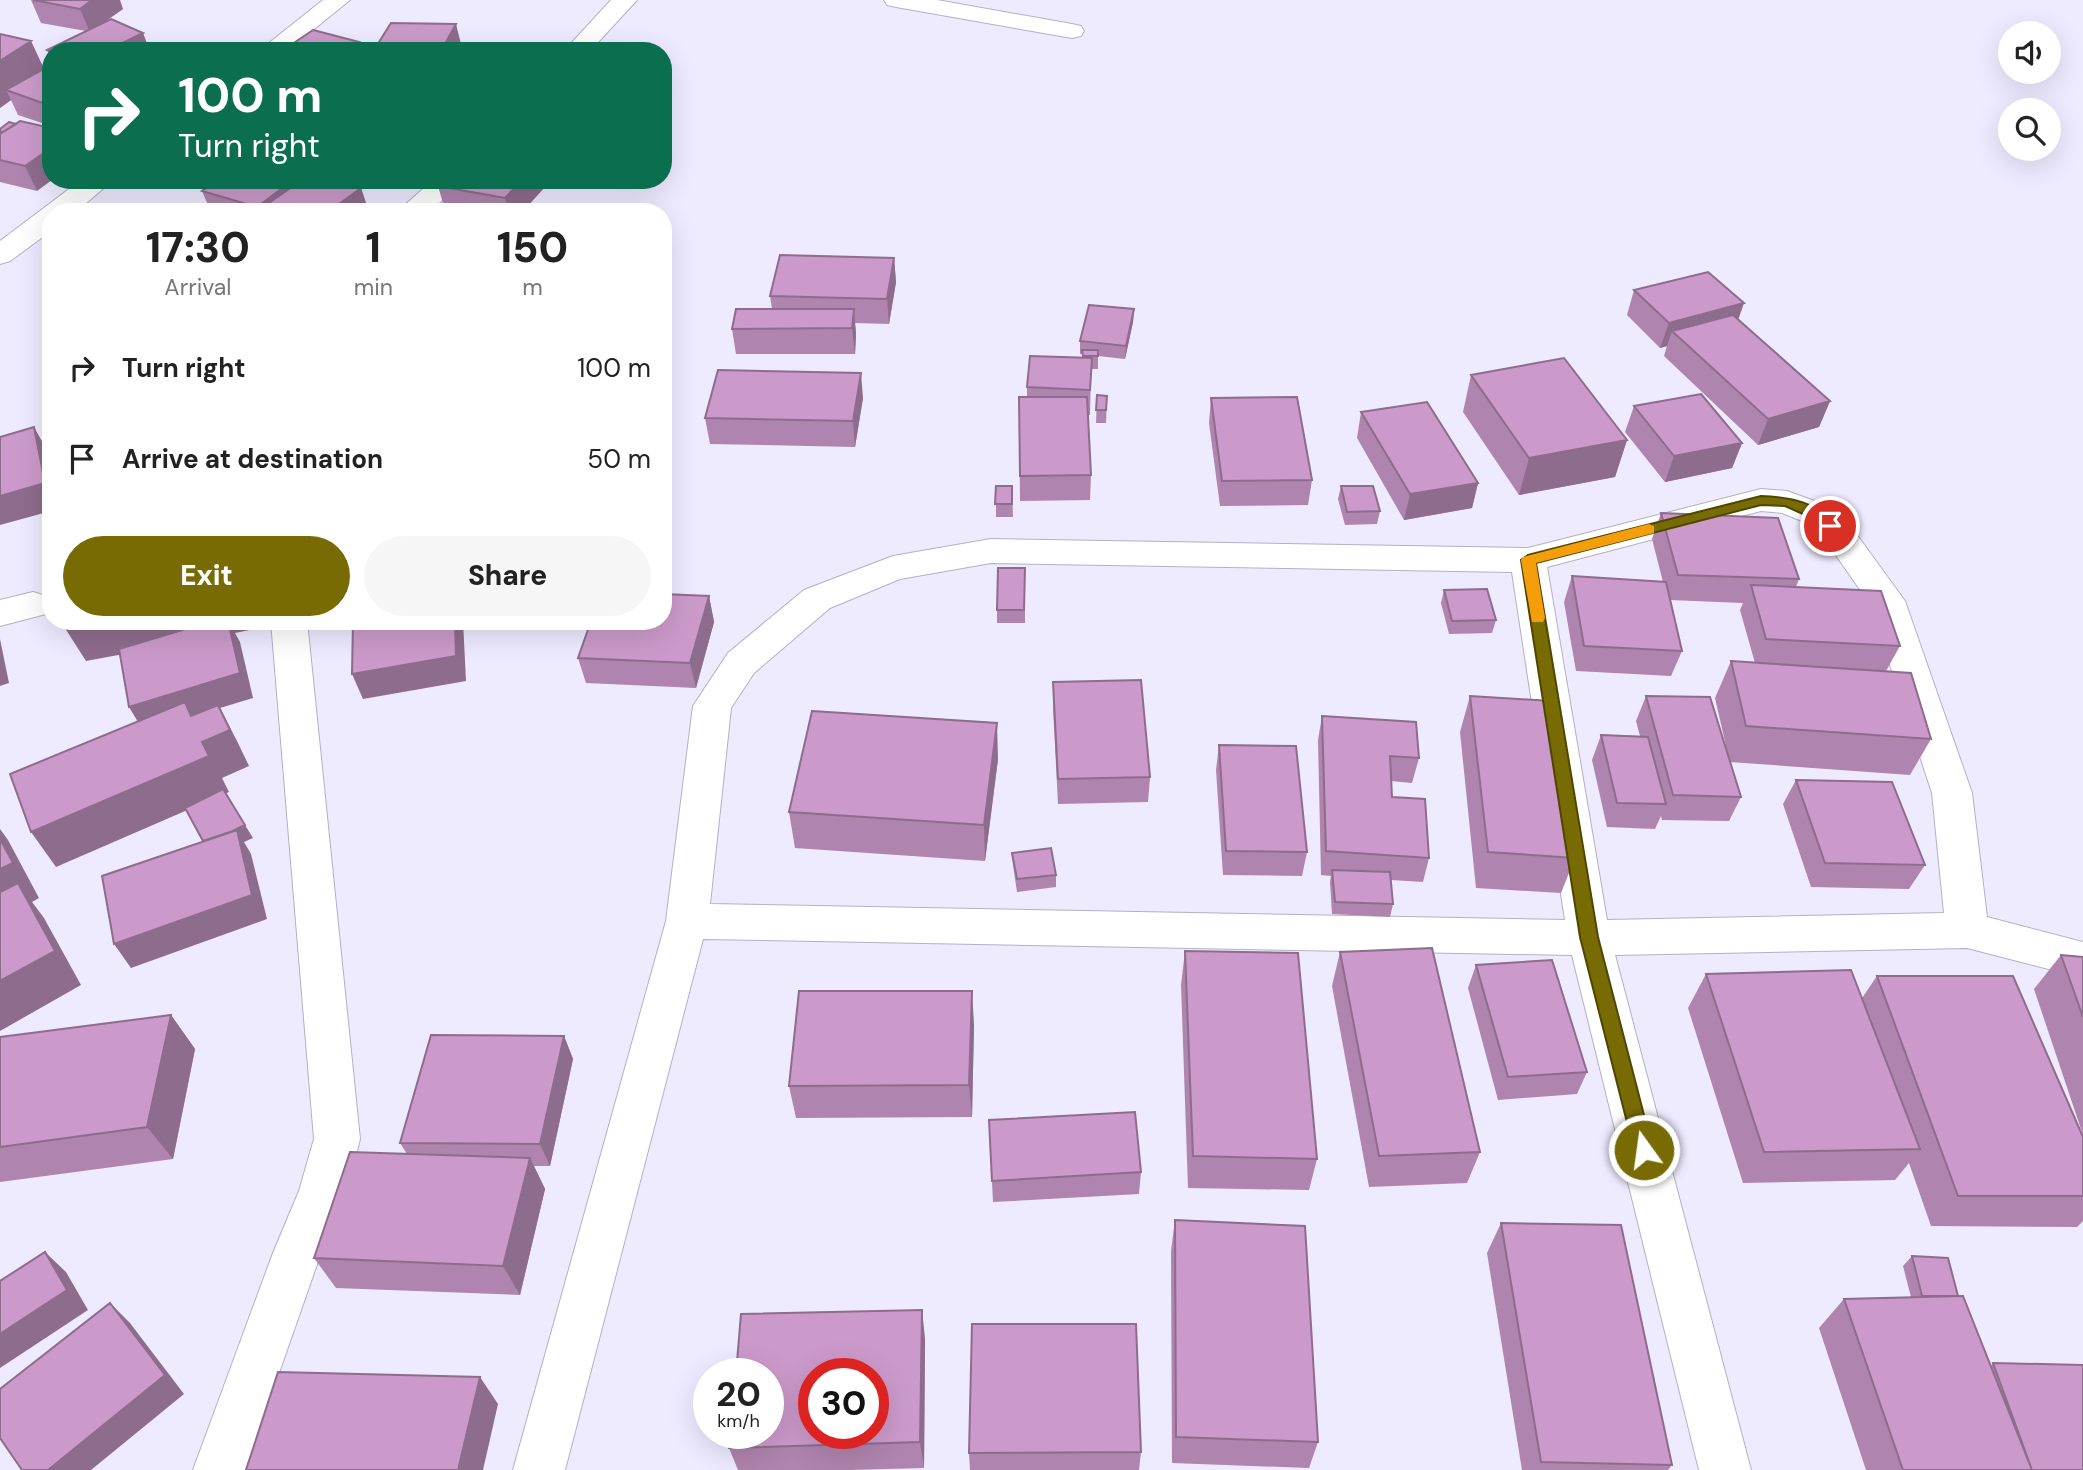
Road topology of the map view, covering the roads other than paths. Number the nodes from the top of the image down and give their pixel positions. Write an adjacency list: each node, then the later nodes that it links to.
1 (338, 0): 5 (street)
2 (625, 0): 6 (street)
3 (897, 0): 4 (street)
4 (1072, 31)
5 (283, 42)
6 (585, 42)
7 (87, 189): 9 (street)
8 (440, 189): 10 (street)
9 (70, 203)
10 (422, 203)
11 (42, 224): 12 (street)
12 (0, 255)
13 (1528, 560): 15 (street); 16 (street); 17 (street)
14 (290, 630): 19 (street)
15 (687, 921): 17 (street); 20 (street)
16 (1968, 930): 17 (street); 18 (street)
17 (1589, 937): 21 (street)
18 (2083, 960)
19 (219, 1470)
20 (538, 1470)
21 (1726, 1470)

